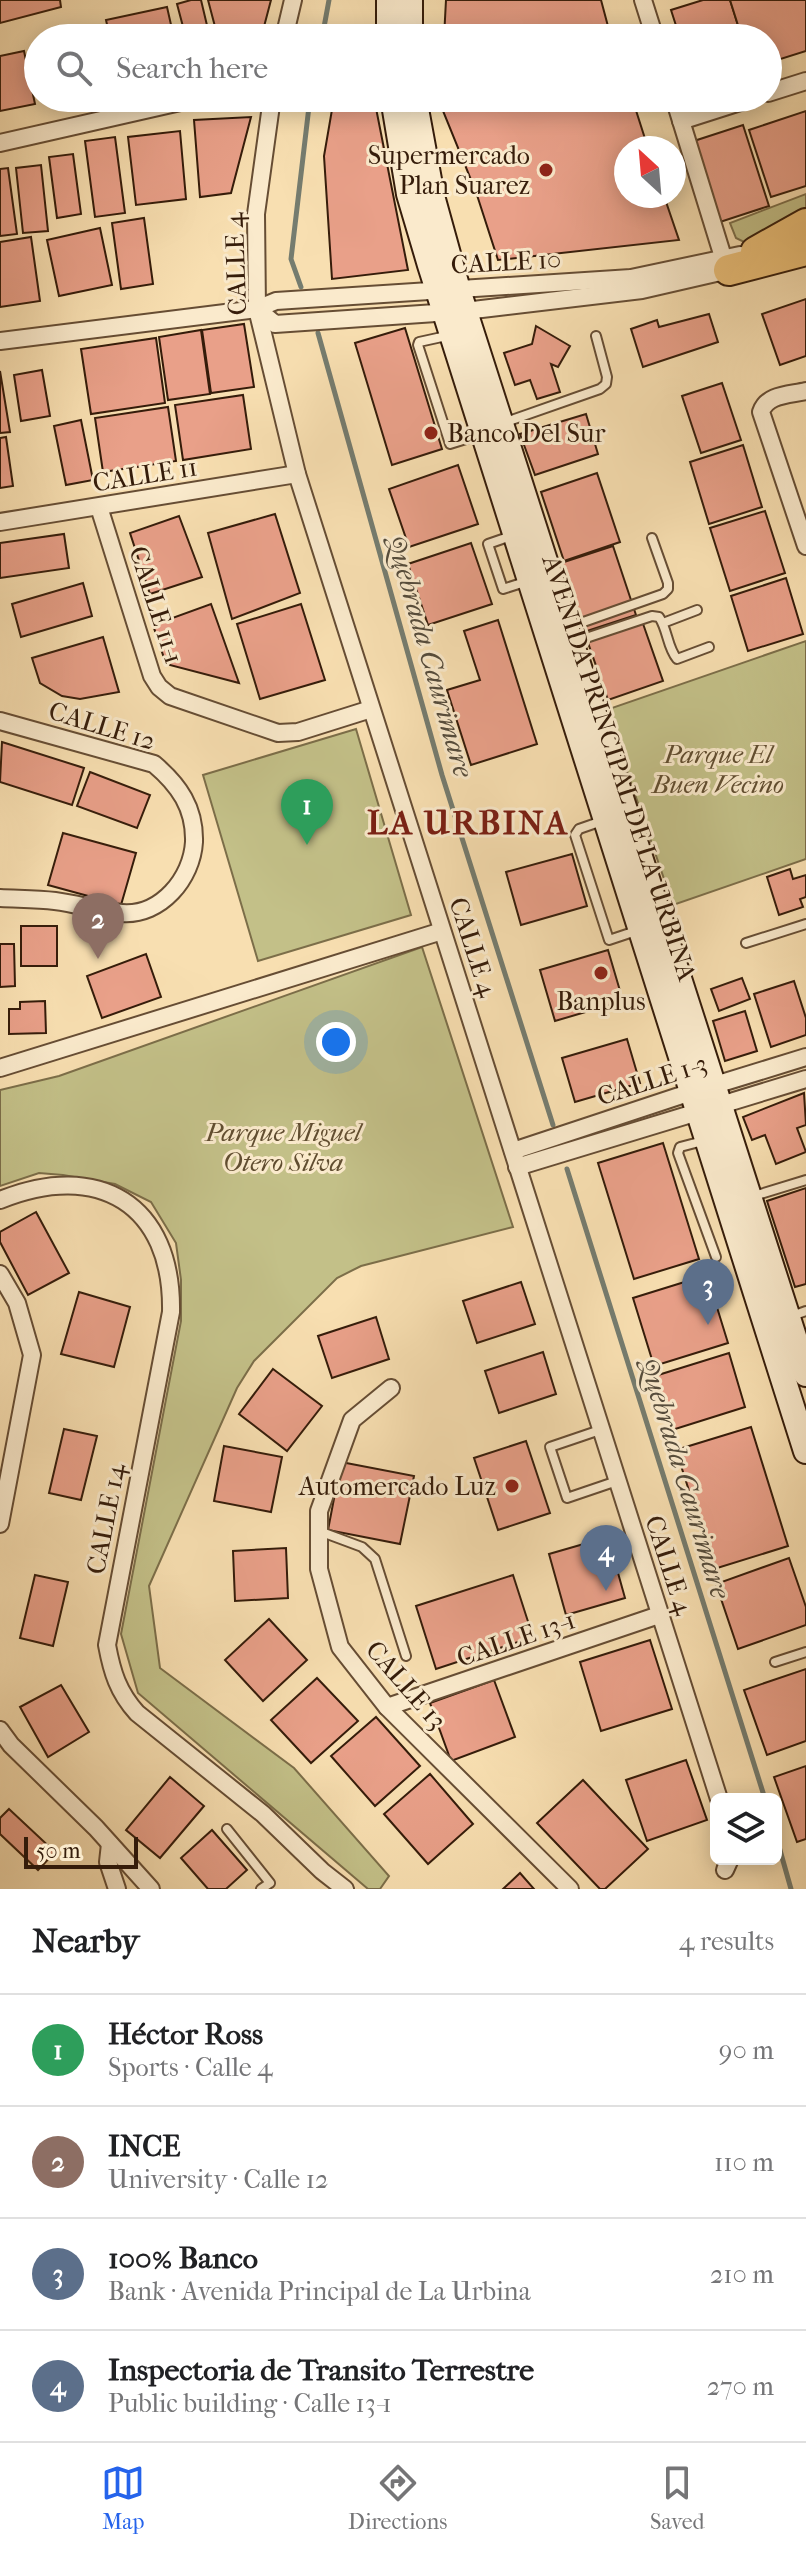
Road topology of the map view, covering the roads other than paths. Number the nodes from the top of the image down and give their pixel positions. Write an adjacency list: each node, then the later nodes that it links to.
1 (293, 0): 5 (street)
2 (389, 0): 6 (main road)
3 (410, 0): 7 (main road)
4 (643, 0): 8 (street)
5 (287, 24)
6 (389, 24)
7 (410, 24)
8 (651, 24)
9 (806, 81): 10 (street)
10 (782, 89)
11 (136, 112): 18 (street)
12 (270, 112): 26 (street, CALLE 4)
13 (395, 112): 25 (main road, AVENIDA PRINCIPAL DE LA URBINA)
14 (417, 112): 25 (main road, AVENIDA PRINCIPAL DE LA URBINA)
15 (678, 112): 17 (street)
16 (709, 112): 17 (street)
17 (681, 121): 24 (street)
18 (0, 143)
19 (806, 224): 22 (highway)
20 (806, 238): 22 (highway)
21 (806, 250): 24 (highway)
22 (756, 252): 24 (street, CALLE 10)
23 (806, 259): 24 (highway)
24 (726, 264): 25 (street, CALLE 10)
25 (452, 307): 26 (street, CALLE 10); 30 (main road, AVENIDA PRINCIPAL DE LA URBINA); 30 (lane)
26 (257, 309): 28 (street, CALLE 10); 31 (street, CALLE 4)
27 (596, 336): 30 (lane)
28 (0, 341)
29 (806, 391): 34 (street)
30 (492, 428): 38 (main road, AVENIDA PRINCIPAL DE LA URBINA); 42 (main road, AVENIDA PRINCIPAL DE LA URBINA)
31 (297, 474): 32 (street, CALLE 11); 40 (street, CALLE 4)
32 (99, 507): 33 (street, CALLE 11); 40 (street, CALLE 11-1)
33 (0, 522)
34 (804, 535)
35 (652, 538): 38 (lane)
36 (697, 610): 37 (lane)
37 (663, 623): 38 (lane); 39 (lane)
38 (570, 635): 51 (main road, AVENIDA PRINCIPAL DE LA URBINA)
39 (709, 647)
40 (371, 709): 46 (street, CALLE 4)
41 (0, 721): 43 (street, CALLE 12)
42 (606, 820): 45 (main road, AVENIDA PRINCIPAL DE LA URBINA); 45 (lane)
43 (0, 898)
44 (806, 924): 47 (lane)
45 (640, 929): 51 (main road, AVENIDA PRINCIPAL DE LA URBINA)
46 (442, 931): 49 (street); 53 (street, CALLE 4)
47 (746, 943)
48 (806, 1057): 51 (street, CALLE 1-3)
49 (0, 1068)
50 (806, 1079): 51 (street, CALLE 1-3)
51 (706, 1098): 52 (main road, AVENIDA PRINCIPAL DE LA URBINA); 53 (street, CALLE 1-3); 55 (main road, AVENIDA PRINCIPAL DE LA URBINA)
52 (707, 1139): 57 (lane); 63 (main road, AVENIDA PRINCIPAL DE LA URBINA)
53 (515, 1159): 62 (street, CALLE 4)
54 (806, 1180): 55 (lane)
55 (750, 1197): 59 (main road, AVENIDA PRINCIPAL DE LA URBINA)
56 (0, 1200): 79 (street, CALLE 14)
57 (716, 1257)
58 (0, 1274): 65 (street)
59 (797, 1314): 60 (main road, AVENIDA PRINCIPAL DE LA URBINA)
60 (806, 1374)
61 (391, 1388): 66 (street, CALLE 13)
62 (600, 1430): 64 (street, CALLE 4); 64 (lane)
63 (806, 1451)
64 (617, 1481): 67 (street, CALLE 4)
65 (0, 1524)
66 (319, 1531): 69 (lane); 71 (street, CALLE 13)
67 (659, 1615): 71 (street, CALLE 13-1); 73 (street, CALLE 4)
68 (806, 1652): 70 (lane)
69 (406, 1656)
70 (775, 1662)
71 (387, 1707): 80 (street, CALLE 13)
72 (0, 1730): 75 (street)
73 (717, 1793)
74 (227, 1829): 78 (lane)
75 (110, 1844): 76 (street); 77 (street)
76 (117, 1889)
77 (151, 1889)
78 (261, 1889)
79 (345, 1889)
80 (570, 1889)

